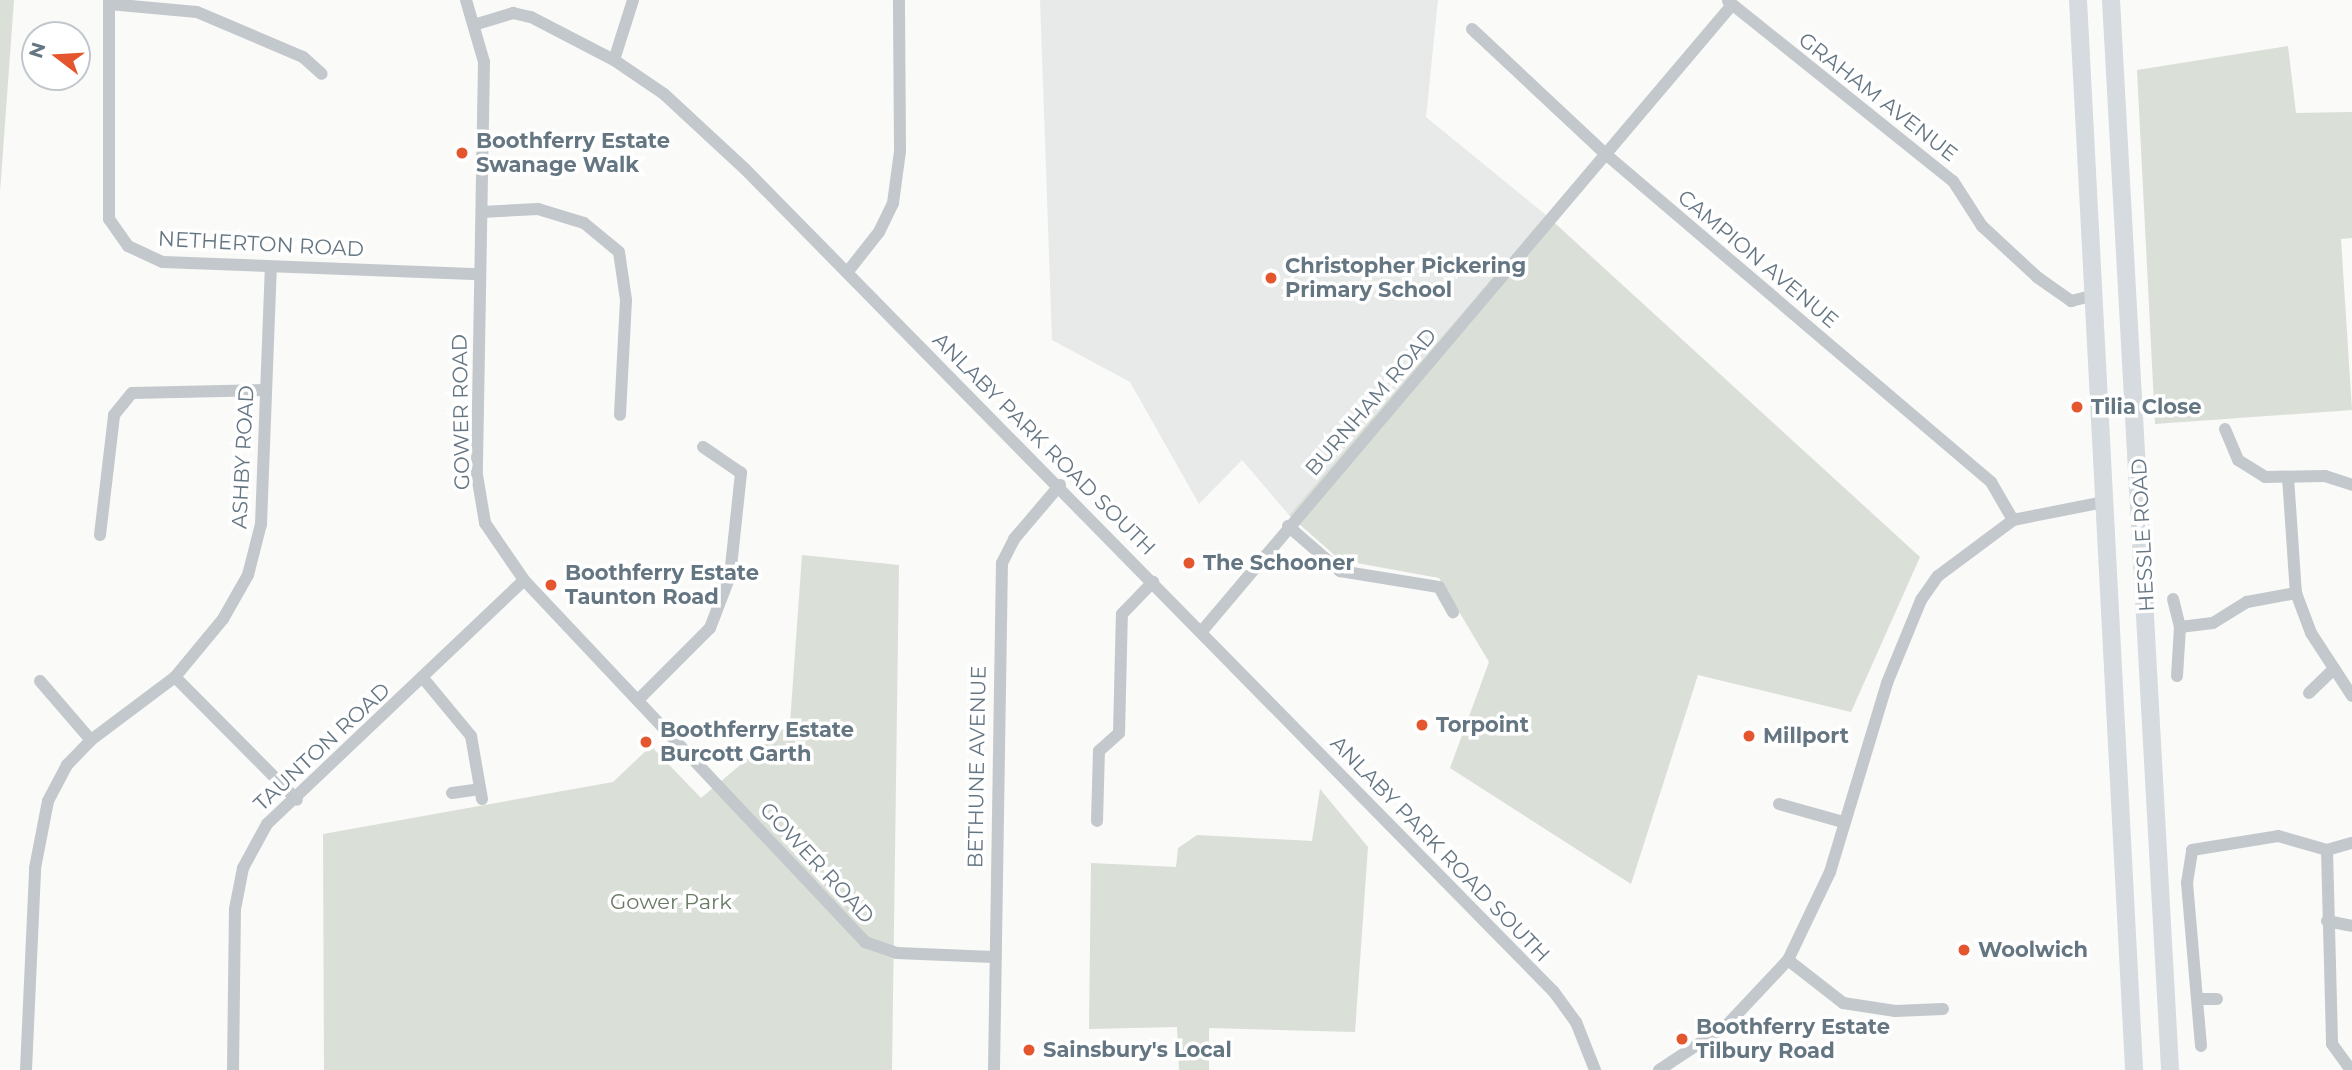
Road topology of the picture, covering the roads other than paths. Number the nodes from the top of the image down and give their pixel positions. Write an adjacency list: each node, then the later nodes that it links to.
1 (466, 0): 8 (street)
2 (633, 0): 10 (street)
3 (898, 0): 15 (street)
4 (2078, 0): 17 (street, HESSLE ROAD)
5 (2111, 0): 66 (street, HESSLE ROAD)
6 (109, 2): 11 (street); 14 (street, NETHERTON ROAD)
7 (1729, 2): 12 (street, BURNHAM ROAD); 17 (street, GRAHAM AVENUE)
8 (477, 24): 10 (street, ANLABY PARK ROAD SOUTH); 13 (street, GOWER ROAD)
9 (1472, 29): 12 (street, CAMPION AVENUE)
10 (614, 60): 15 (street, ANLABY PARK ROAD SOUTH)
11 (323, 74)
12 (1609, 157): 26 (street, CAMPION AVENUE); 27 (street, BURNHAM ROAD)
13 (482, 212): 16 (street, GOWER ROAD); 19 (street)
14 (271, 267): 16 (street, NETHERTON ROAD); 18 (street, ASHBY ROAD)
15 (849, 270): 23 (street, ANLABY PARK ROAD SOUTH)
16 (480, 274): 29 (street, GOWER ROAD)
17 (2095, 295): 25 (street, HESSLE ROAD)
18 (266, 390): 28 (street); 38 (street, ASHBY ROAD)
19 (620, 415)
20 (2225, 429): 22 (street)
21 (703, 447): 43 (street)
22 (2288, 477): 24 (street); 31 (street)
23 (1060, 485): 30 (street, ANLABY PARK ROAD SOUTH); 54 (street, BETHUNE AVENUE)
24 (2352, 485)
25 (2104, 502): 26 (street); 65 (street, HESSLE ROAD)
26 (2013, 520): 49 (street)
27 (1288, 526): 33 (street); 35 (street, BURNHAM ROAD)
28 (100, 535)
29 (524, 580): 39 (street, TAUNTON ROAD); 43 (street, GOWER ROAD)
30 (1153, 582): 35 (street, ANLABY PARK ROAD SOUTH); 48 (street)
31 (2296, 593): 34 (street); 36 (street)
32 (2173, 599): 34 (street)
33 (1452, 612)
34 (2180, 626): 37 (street)
35 (1202, 631): 63 (street, ANLABY PARK ROAD SOUTH)
36 (2334, 669): 41 (street); 42 (street)
37 (2177, 676)
38 (175, 677): 44 (street, ASHBY ROAD); 46 (street)
39 (423, 678): 45 (street); 46 (street, TAUNTON ROAD)
40 (40, 681): 44 (street)
41 (2309, 694)
42 (2352, 696)
43 (639, 699): 54 (street, GOWER ROAD)
44 (91, 740): 60 (street, ASHBY ROAD)
45 (452, 793)
46 (296, 800): 61 (street, TAUNTON ROAD)
47 (1779, 804): 49 (street)
48 (1097, 821)
49 (1843, 822): 55 (street)
50 (2352, 844): 51 (street)
51 (2327, 849): 52 (street); 56 (street)
52 (2327, 921): 53 (street); 67 (street)
53 (2352, 926)
54 (993, 957): 62 (street, BETHUNE AVENUE)
55 (1788, 960): 58 (street); 64 (street)
56 (2198, 999): 57 (street); 59 (street)
57 (2217, 999)
58 (1943, 1009)
59 (2201, 1046)
60 (26, 1070)
61 (233, 1070)
62 (994, 1070)
63 (1595, 1070)
64 (1659, 1070)
65 (2134, 1070)
66 (2170, 1070)
67 (2351, 1070)

